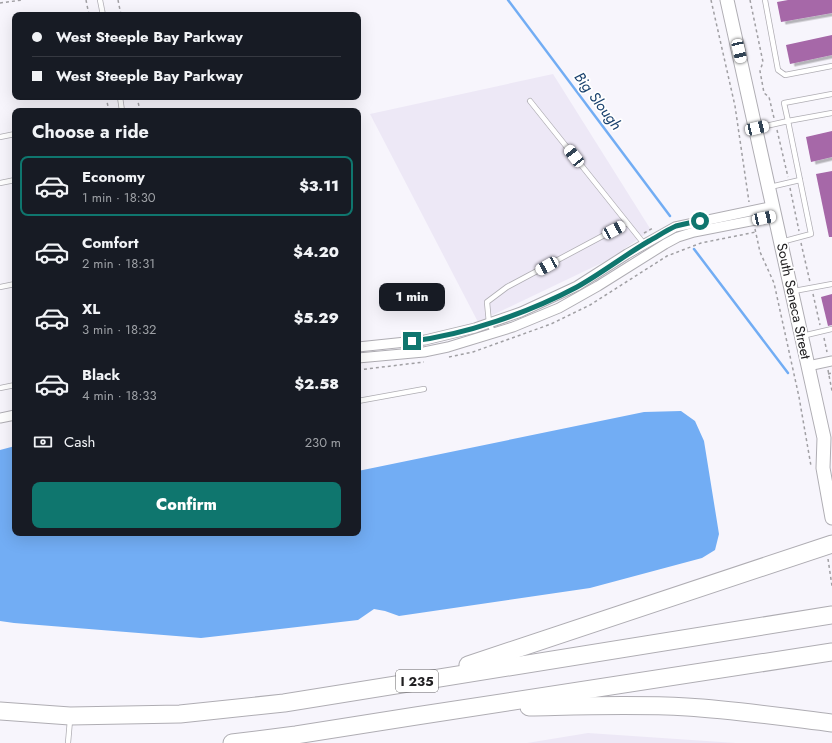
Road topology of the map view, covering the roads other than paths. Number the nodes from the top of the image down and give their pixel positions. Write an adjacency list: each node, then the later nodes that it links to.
1 (100, 0): 4 (lane)
2 (730, 0): 10 (street, South Seneca Street)
3 (765, 0): 5 (lane)
4 (102, 12)
5 (832, 66)
6 (832, 94): 9 (lane)
7 (530, 101): 18 (lane)
8 (832, 113): 9 (lane)
9 (788, 121): 10 (lane); 13 (lane)
10 (757, 128): 16 (street, South Seneca Street)
11 (12, 135): 12 (lane)
12 (0, 137)
13 (800, 180): 16 (lane); 20 (lane)
14 (12, 181): 15 (lane)
15 (0, 183)
16 (770, 187): 17 (street, South Seneca Street)
17 (775, 211): 19 (street); 20 (street, South Seneca Street); 21 (street)
18 (627, 223): 19 (lane); 26 (lane)
19 (641, 240): 21 (lane); 26 (street)
20 (781, 242): 25 (street, South Seneca Street)
21 (651, 252): 28 (street)
22 (832, 284): 25 (lane)
23 (12, 285): 24 (lane)
24 (0, 287)
25 (792, 292): 29 (street, South Seneca Street)
26 (489, 323): 28 (lane); 30 (street)
27 (832, 329): 29 (lane)
28 (494, 334): 31 (street)
29 (801, 336): 33 (street, South Seneca Street)
30 (361, 347)
31 (361, 358)
32 (830, 362): 33 (street)
33 (808, 366): 40 (street, South Seneca Street)
34 (12, 386): 35 (lane)
35 (0, 388)
36 (424, 389): 37 (lane)
37 (361, 400)
38 (12, 416): 39 (street)
39 (0, 418)
40 (824, 438): 41 (street, South Seneca Street); 42 (street, South Seneca Street)
41 (832, 448)
42 (832, 518)
43 (829, 549): 46 (highway)
44 (832, 615): 46 (highway, I 235)
45 (832, 652): 47 (highway, I 235)
46 (421, 681): 49 (highway, I 235)
47 (469, 708): 50 (highway); 52 (highway, I 235)
48 (0, 711): 49 (highway, I 235)
49 (70, 716): 51 (lane)
50 (832, 723)
51 (68, 743)
52 (232, 743)

